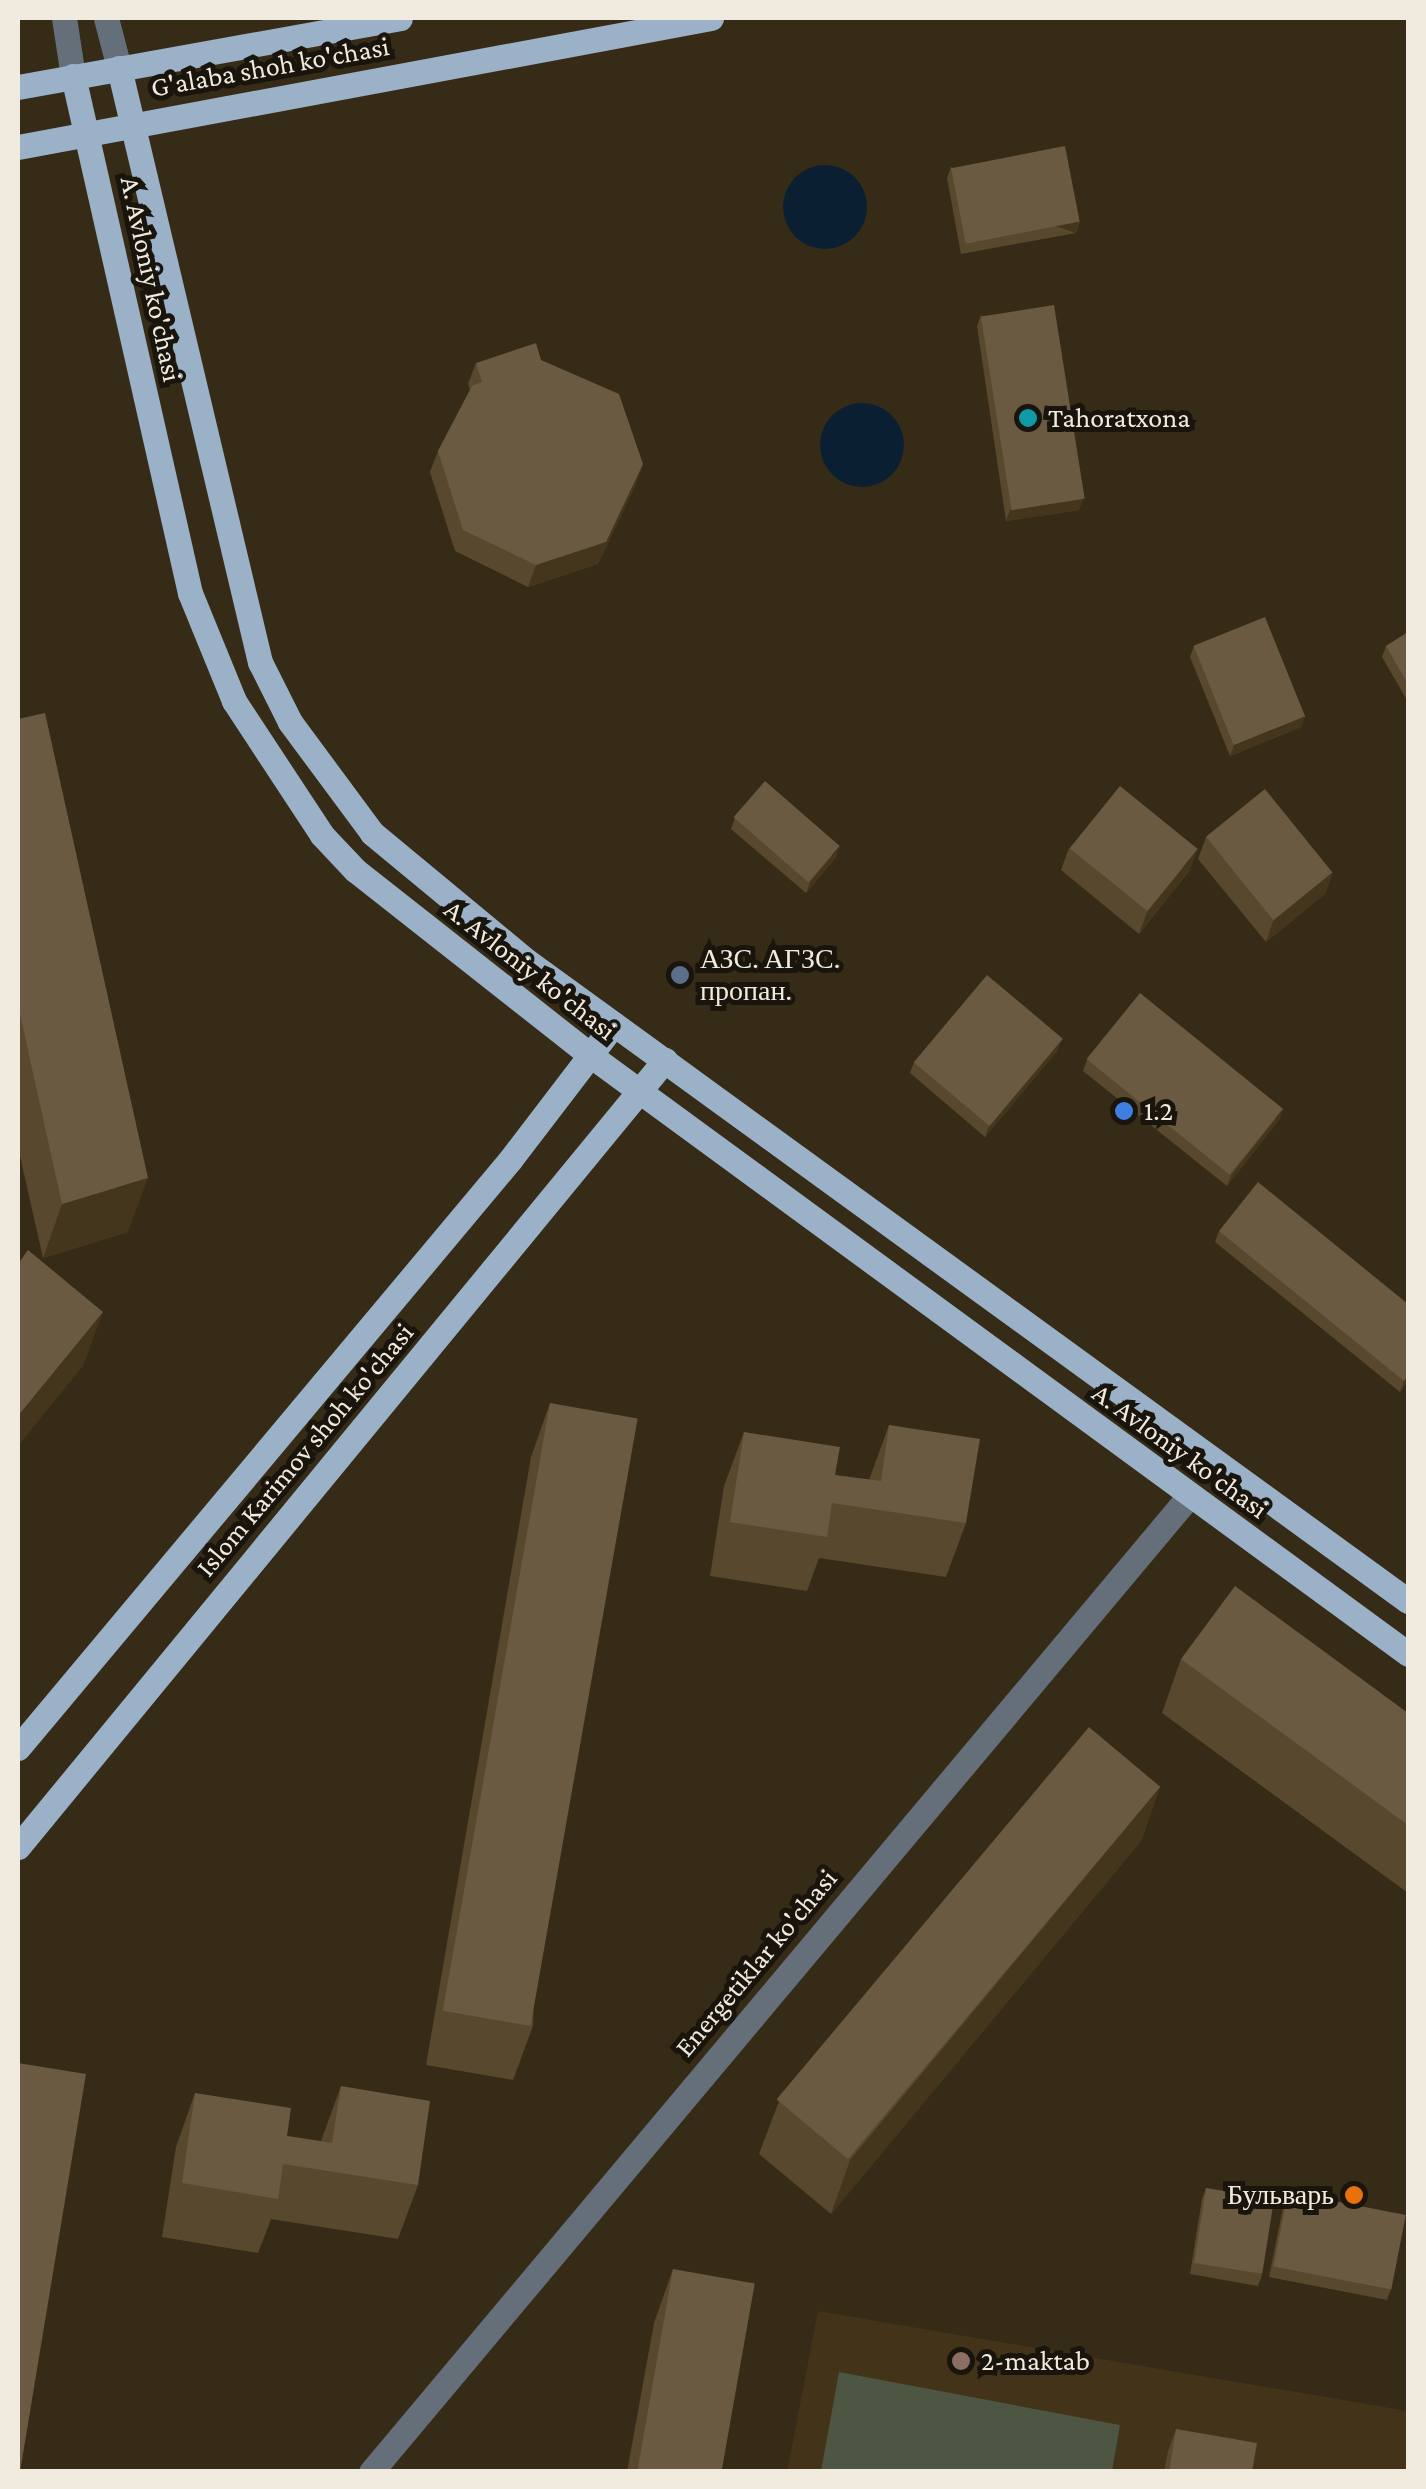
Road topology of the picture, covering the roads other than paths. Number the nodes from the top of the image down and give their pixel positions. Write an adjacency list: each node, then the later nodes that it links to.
1 (64, 18): 6 (street, A. Avloniy ko'chasi)
2 (106, 18): 5 (street, A. Avloniy ko'chasi)
3 (400, 18): 5 (main road, G'alaba shoh ko'chasi)
4 (710, 18): 8 (main road, G'alaba shoh ko'chasi)
5 (119, 68): 6 (main road, G'alaba shoh ko'chasi); 8 (main road, A. Avloniy ko'chasi)
6 (73, 76): 7 (main road, G'alaba shoh ko'chasi); 9 (main road, A. Avloniy ko'chasi)
7 (18, 87)
8 (134, 122): 9 (main road, G'alaba shoh ko'chasi); 11 (main road, A. Avloniy ko'chasi)
9 (86, 132): 10 (main road, G'alaba shoh ko'chasi); 12 (main road, A. Avloniy ko'chasi)
10 (18, 146)
11 (614, 1024): 12 (main road, Islom Karimov shoh ko'chasi); 13 (main road, A. Avloniy ko'chasi)
12 (590, 1055): 14 (main road, A. Avloniy ko'chasi); 18 (main road, Islom Karimov shoh ko'chasi)
13 (665, 1060): 14 (main road, Islom Karimov shoh ko'chasi); 16 (main road, A. Avloniy ko'chasi)
14 (639, 1092): 15 (main road, A. Avloniy ko'chasi); 19 (main road, Islom Karimov shoh ko'chasi)
15 (1188, 1496): 17 (main road, A. Avloniy ko'chasi); 20 (street, Energetiklar ko'chasi)
16 (1408, 1602)
17 (1408, 1654)
18 (18, 1748)
19 (18, 1847)
20 (371, 2472)

